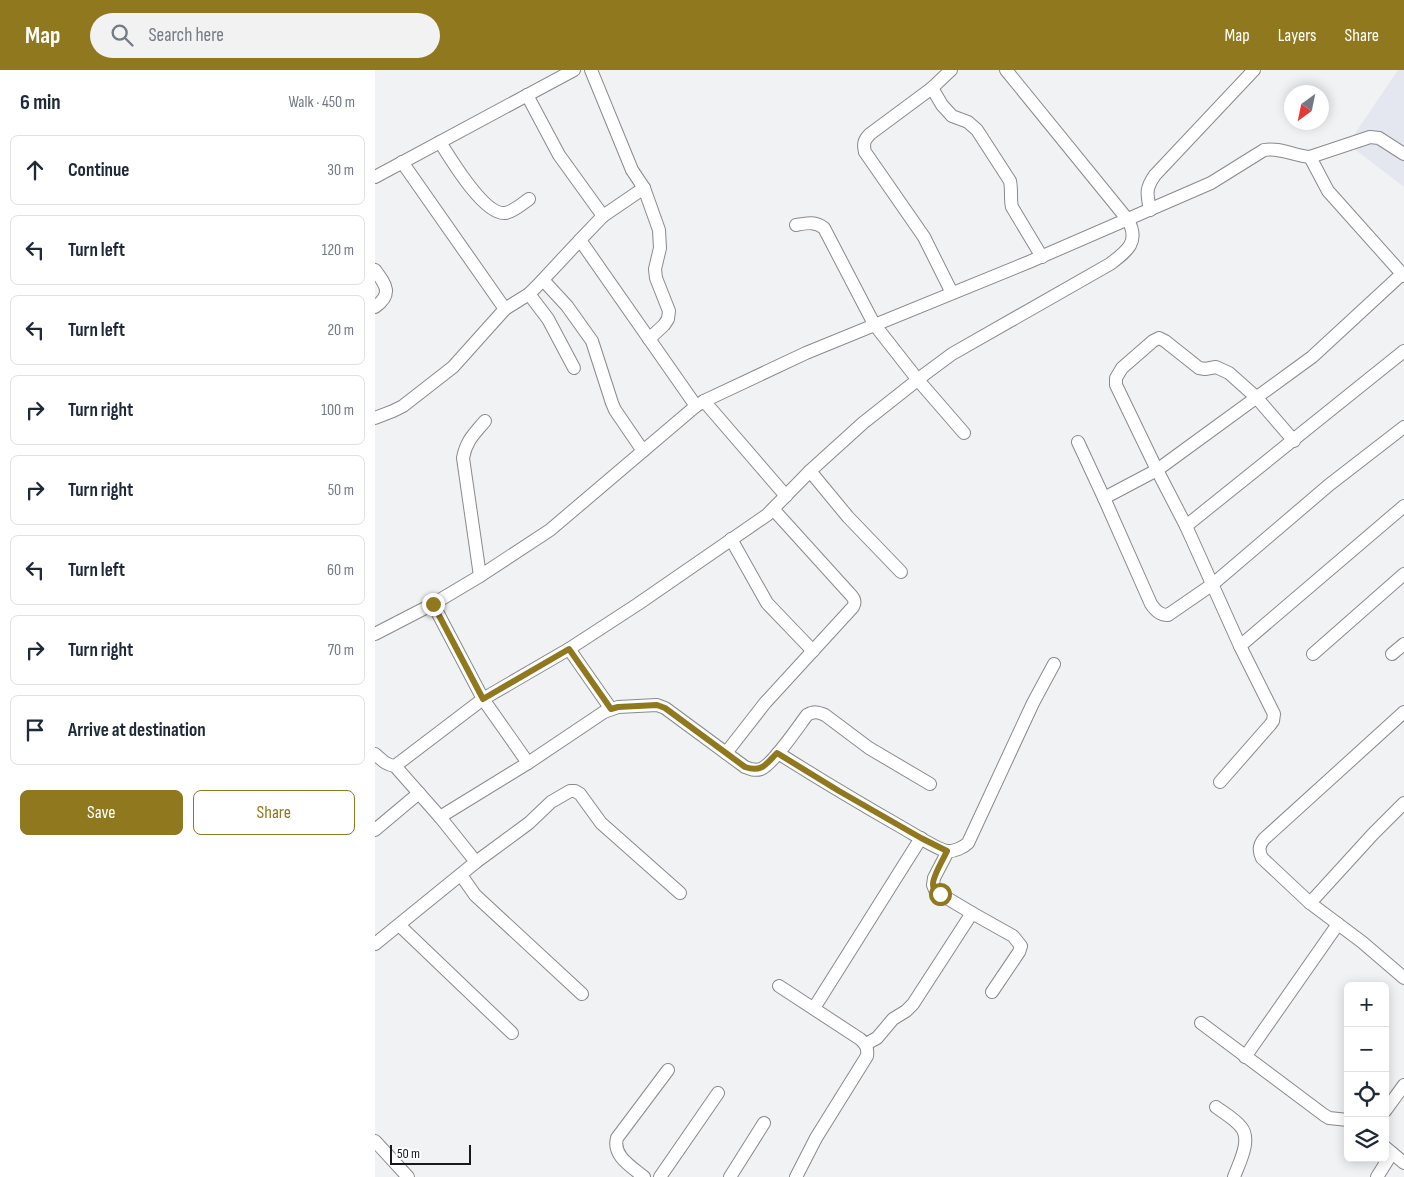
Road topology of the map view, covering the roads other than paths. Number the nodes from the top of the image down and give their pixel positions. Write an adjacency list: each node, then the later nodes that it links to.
1 (574, 70): 7 (street)
2 (591, 70): 13 (street)
3 (951, 70): 6 (street)
4 (1006, 70): 17 (street)
5 (1254, 70): 15 (street)
6 (932, 88): 20 (street); 24 (street)
7 (527, 95): 8 (street); 16 (street)
8 (440, 142): 11 (street); 14 (street)
9 (1404, 154): 10 (street)
10 (1310, 157): 15 (street); 22 (street)
11 (402, 162): 12 (street); 27 (street)
12 (375, 177)
13 (644, 188): 16 (street); 29 (street)
14 (529, 199)
15 (1150, 210): 17 (street)
16 (603, 216): 19 (street)
17 (1127, 220): 20 (street); 32 (street)
18 (796, 225): 28 (street)
19 (580, 240): 23 (street); 29 (street)
20 (1042, 257): 24 (street)
21 (375, 270): 26 (street)
22 (1403, 275): 33 (street)
23 (543, 280): 25 (street); 41 (street)
24 (952, 293): 28 (street)
25 (529, 294): 27 (street); 31 (street)
26 (375, 307)
27 (505, 309): 35 (street)
28 (874, 324): 32 (street); 34 (street)
29 (649, 339): 34 (street)
30 (1404, 351): 39 (street)
31 (574, 368)
32 (918, 380): 38 (street); 43 (street)
33 (1256, 398): 39 (street); 42 (street); 42 (street)
34 (700, 404): 41 (street); 44 (street)
35 (375, 418)
36 (485, 421): 52 (street)
37 (1404, 427): 53 (street)
38 (964, 433)
39 (1293, 441): 48 (street)
40 (1078, 442): 45 (street)
41 (643, 451): 52 (street)
42 (1157, 470): 45 (street); 48 (street)
43 (810, 471): 44 (street); 50 (street)
44 (786, 496): 47 (street)
45 (1104, 498): 53 (street)
46 (1404, 506): 57 (street)
47 (773, 509): 49 (street); 59 (street)
48 (1186, 526): 53 (street)
49 (731, 539): 58 (street); 59 (street)
50 (901, 572)
51 (1404, 574): 60 (street)
52 (480, 576): 54 (street)
53 (1213, 584): 57 (street)
54 (433, 604): 55 (street); 63 (street)
55 (375, 634)
56 (1404, 644): 61 (street)
57 (1240, 646): 71 (street)
58 (569, 649): 63 (street); 64 (street)
59 (813, 651): 66 (street)
60 (1313, 654)
61 (1392, 654)
62 (1054, 664): 78 (street)
63 (483, 699): 69 (street); 70 (street)
64 (611, 709): 66 (street); 69 (street)
65 (1404, 712): 82 (street)
66 (726, 752): 67 (street)
67 (777, 753): 72 (street); 77 (street)
68 (375, 754): 70 (street)
69 (528, 764): 75 (street)
70 (395, 766): 73 (street)
71 (1220, 782)
72 (930, 784)
73 (419, 793): 75 (street); 76 (street)
74 (1404, 803): 82 (street)
75 (440, 817): 79 (street)
76 (375, 830)
77 (921, 838): 78 (street); 91 (street)
78 (947, 851): 83 (street)
79 (476, 862): 80 (street); 81 (street)
80 (461, 875): 85 (street); 90 (street)
81 (680, 893)
82 (1310, 903): 84 (street)
83 (972, 913): 89 (street); 94 (street)
84 (1337, 924): 87 (street); 95 (street)
85 (399, 925): 86 (street); 93 (street)
86 (376, 940)
87 (1404, 978)
88 (779, 986): 91 (street)
89 (992, 992)
90 (582, 994)
91 (814, 1008): 94 (street)
92 (1201, 1023): 95 (street)
93 (512, 1033)
94 (866, 1044): 111 (street)
95 (1245, 1056): 101 (street)
96 (668, 1070): 108 (street)
97 (1404, 1085): 99 (street)
98 (717, 1093): 109 (street)
99 (1389, 1106)
100 (1216, 1107): 112 (street)
101 (1344, 1120)
102 (765, 1123): 110 (street)
103 (375, 1141): 107 (street)
104 (1389, 1150): 106 (street)
105 (1384, 1162): 113 (street)
106 (1404, 1164)
107 (408, 1177)
108 (644, 1177)
109 (659, 1177)
110 (730, 1177)
111 (796, 1177)
112 (1234, 1177)
113 (1377, 1177)

